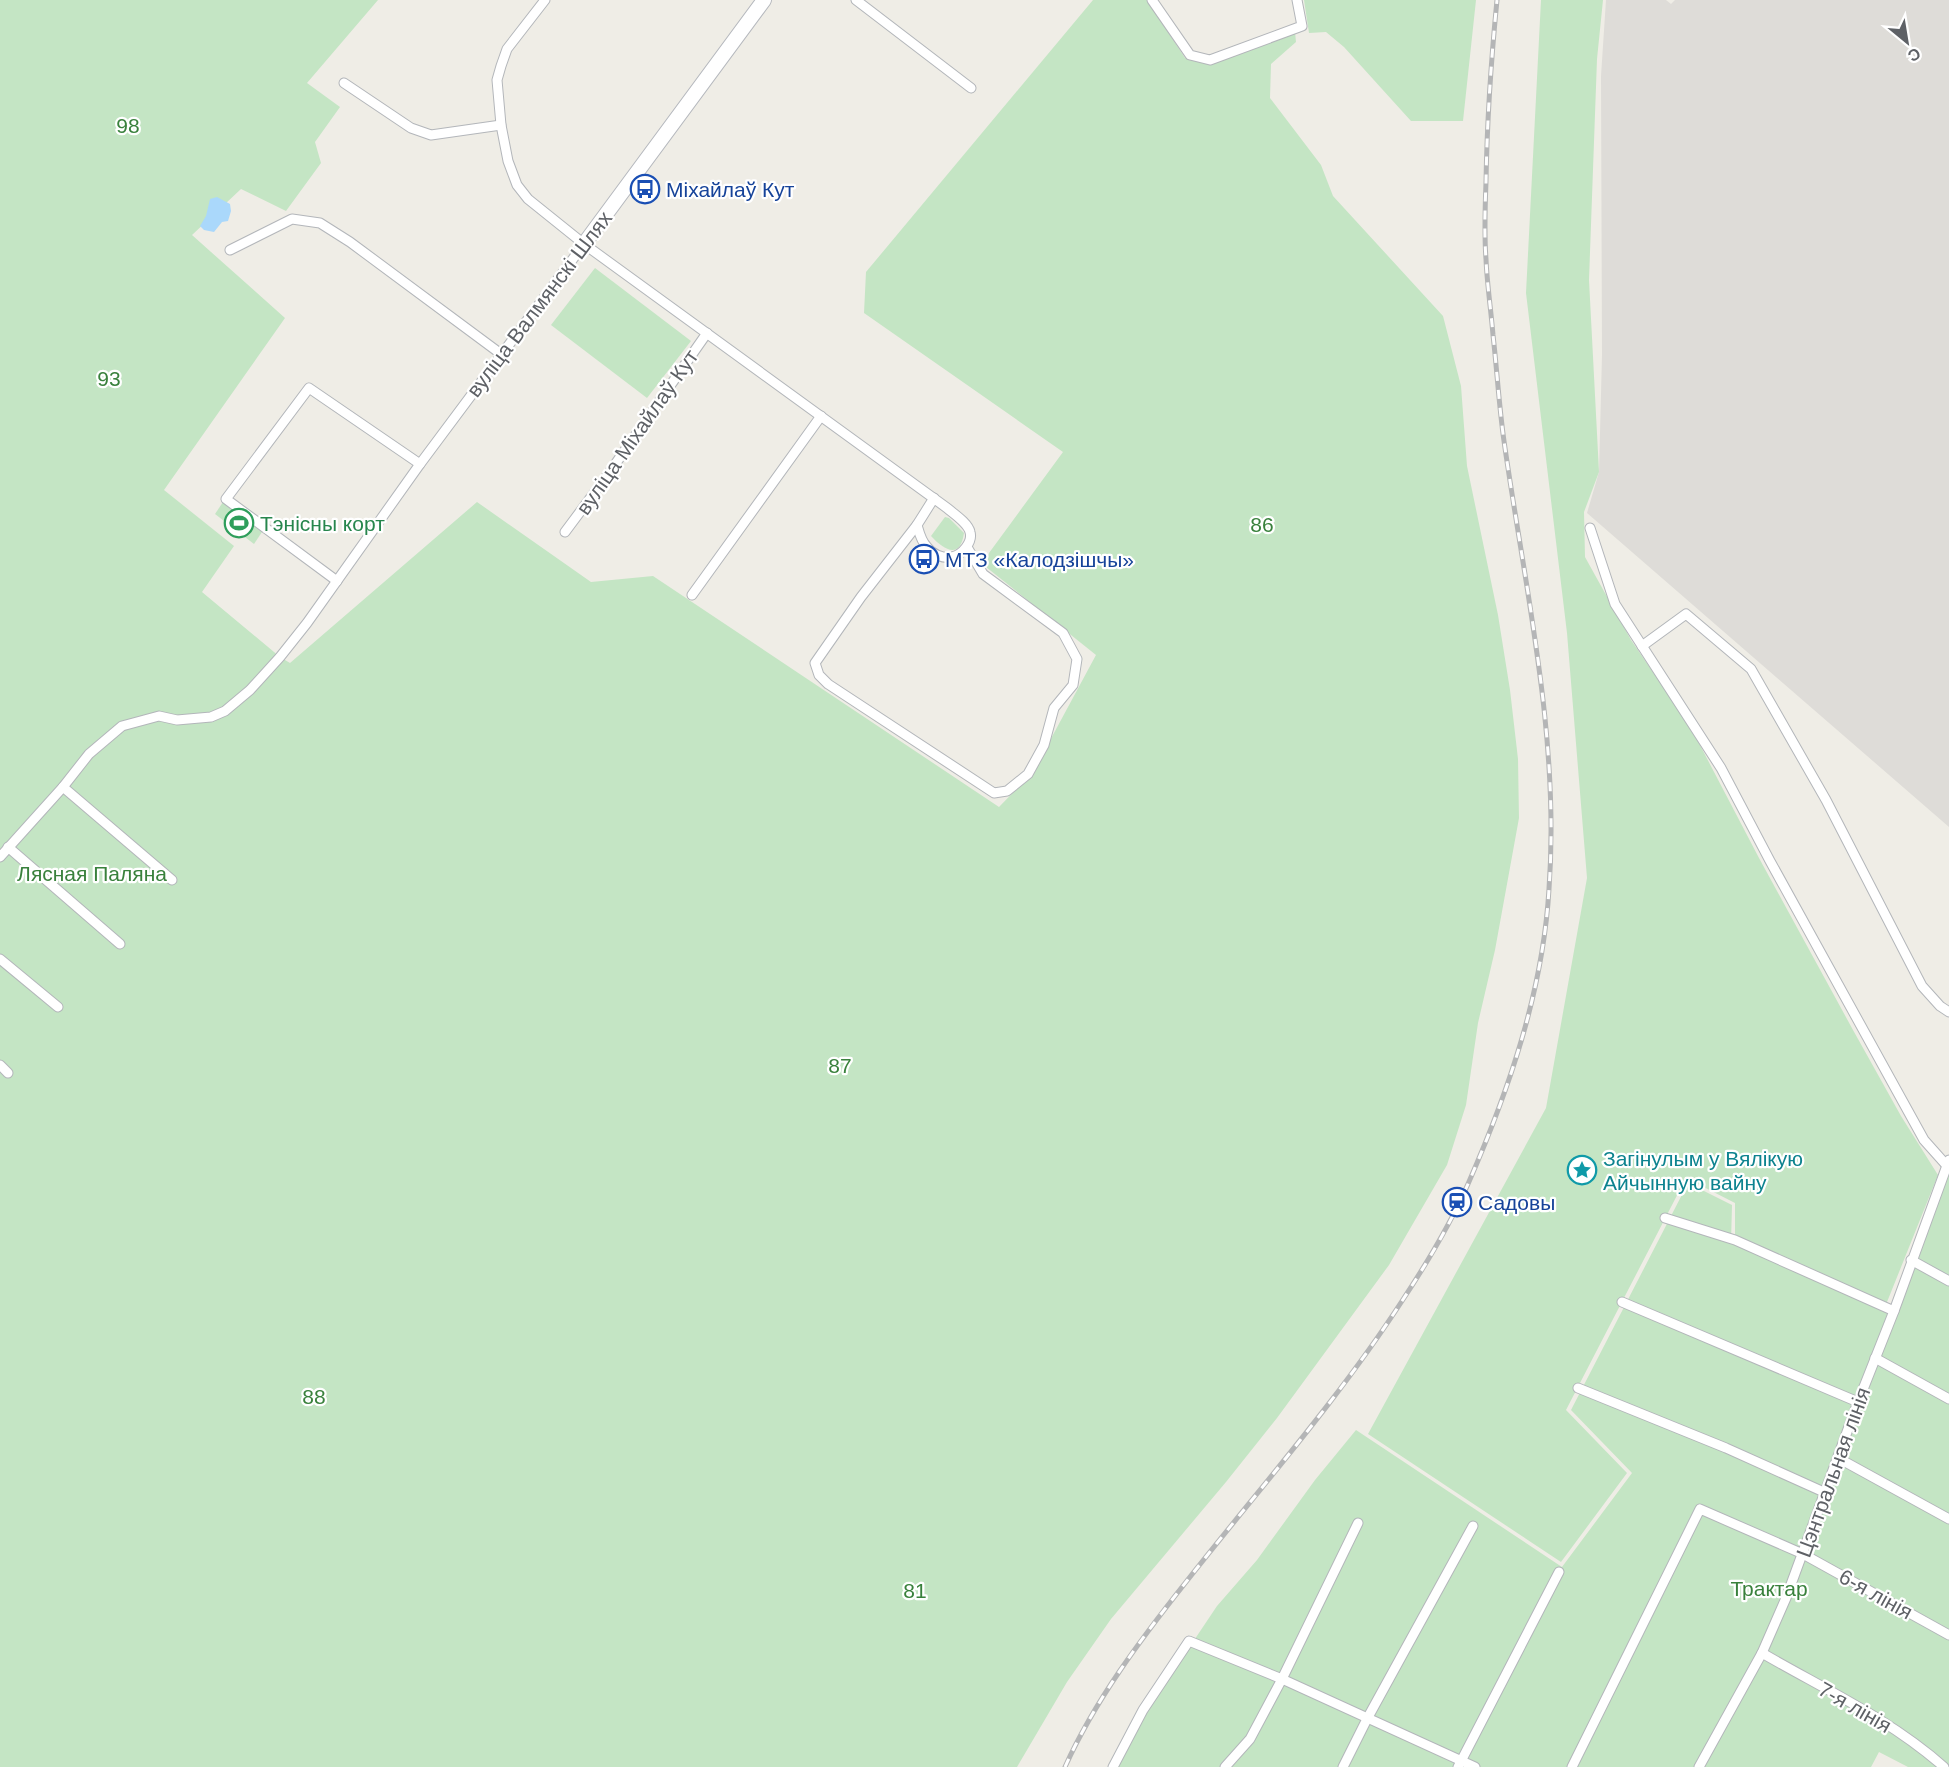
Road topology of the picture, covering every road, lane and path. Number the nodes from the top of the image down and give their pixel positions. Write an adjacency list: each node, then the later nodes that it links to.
1 (544, 0): 8 (street, вуліца Міхайлаў Кут)
2 (764, 0): 9 (street, вуліца Валмянскі Шлях)
3 (856, 0): 7 (street)
4 (1152, 0): 5 (street)
5 (1297, 0)
6 (344, 83): 8 (street)
7 (971, 88)
8 (501, 125): 9 (street, вуліца Міхайлаў Кут)
9 (584, 244): 11 (street, вуліца Міхайлаў Кут); 12 (street, вуліца Валмянскі Шлях)
10 (230, 250): 12 (street)
11 (707, 333): 13 (street, вуліца Міхайлаў Кут); 18 (street, вуліца Міхайлаў Кут)
12 (501, 354): 14 (street, вуліца Валмянскі Шлях)
13 (822, 416): 15 (street, вуліца Міхайлаў Кут); 21 (street)
14 (420, 464): 20 (street, вуліца Валмянскі Шлях); 20 (street)
15 (934, 498): 16 (street); 19 (street, вуліца Міхайлаў Кут)
16 (917, 525): 19 (street); 19 (street, вуліца Міхайлаў Кут)
17 (1590, 528): 22 (street)
18 (565, 532)
19 (967, 547)
20 (337, 580): 23 (street, вуліца Валмянскі Шлях)
21 (692, 596)
22 (1642, 646): 30 (street); 33 (street)
23 (63, 787): 24 (street, вуліца Валмянскі Шлях); 26 (street)
24 (9, 847): 25 (street, вуліца Валмянскі Шлях); 27 (street)
25 (0, 857)
26 (172, 880)
27 (120, 944)
28 (0, 959): 29 (street)
29 (58, 1007)
30 (1949, 1012)
31 (0, 1065): 32 (street)
32 (8, 1073)
33 (1948, 1165): 35 (street, Цэнтральная лінія)
34 (1665, 1218): 38 (street)
35 (1911, 1260): 36 (street); 38 (street, Цэнтральная лінія)
36 (1949, 1281)
37 (1623, 1302): 42 (street)
38 (1894, 1311): 39 (street, Цэнтральная лінія)
39 (1875, 1358): 41 (street); 42 (street, Цэнтральная лінія)
40 (1578, 1389): 44 (street)
41 (1949, 1399)
42 (1858, 1402): 43 (street, Цэнтральная лінія)
43 (1838, 1458): 44 (street, Цэнтральная лінія); 45 (street)
44 (1826, 1492): 48 (street, Цэнтральная лінія)
45 (1949, 1519)
46 (1358, 1522): 52 (street)
47 (1473, 1526): 53 (street)
48 (1803, 1554): 50 (street, 6-я лінія); 51 (street, Цэнтральная лінія); 59 (street, 6-я лінія)
49 (1559, 1572): 54 (street)
50 (1949, 1635)
51 (1762, 1653): 60 (street, Цэнтральная лінія); 61 (street, 7-я лінія)
52 (1282, 1679): 53 (street); 55 (street); 56 (street)
53 (1367, 1719): 54 (street); 57 (street)
54 (1460, 1764): 58 (street)
55 (1113, 1767)
56 (1226, 1767)
57 (1343, 1767)
58 (1475, 1767)
59 (1572, 1767)
60 (1699, 1767)
61 (1944, 1767)

